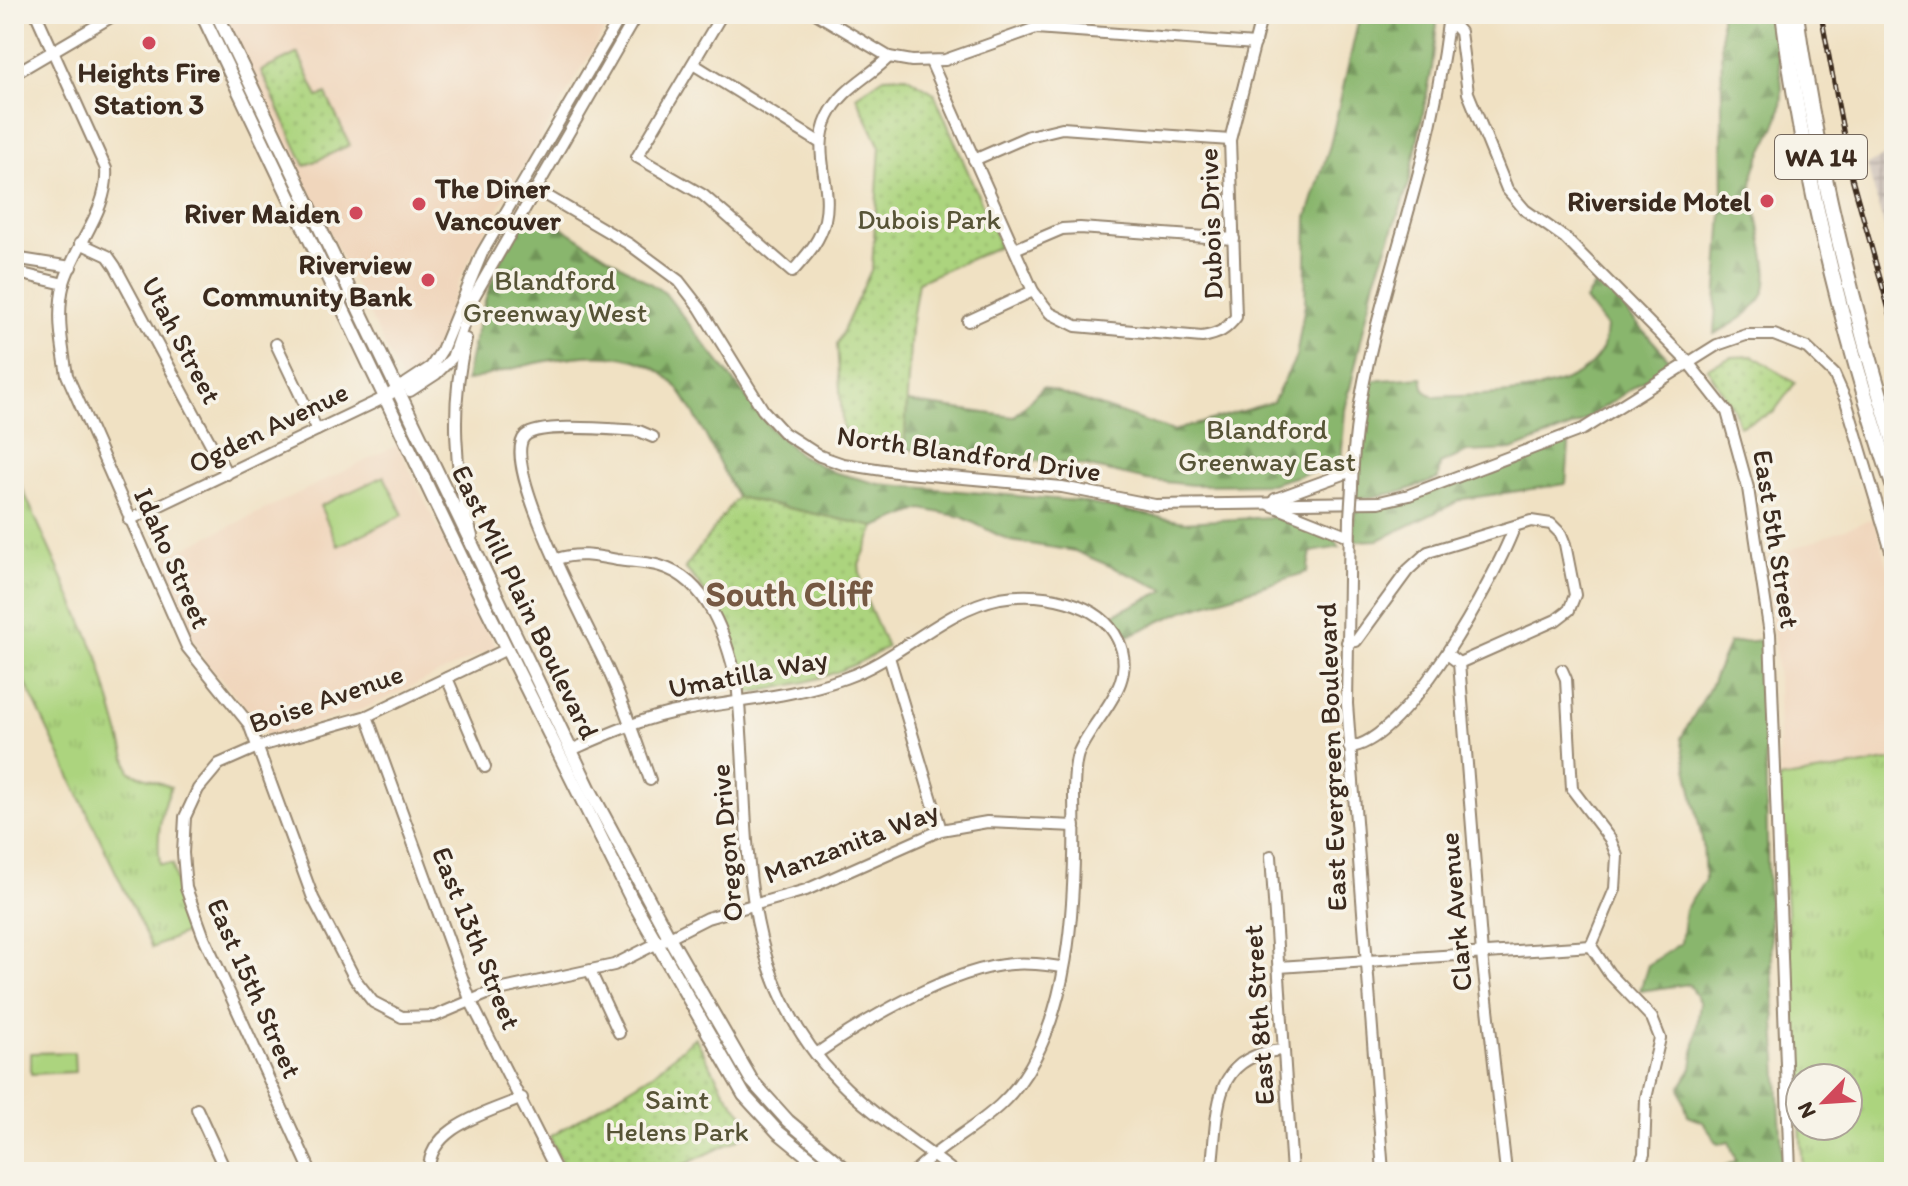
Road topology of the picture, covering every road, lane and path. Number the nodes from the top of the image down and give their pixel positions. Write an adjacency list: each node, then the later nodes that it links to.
1 (36, 14): 16 (street, Idaho Street)
2 (116, 14): 16 (street)
3 (202, 14): 17 (main road, East Mill Plain Boulevard)
4 (217, 14): 22 (main road, East Mill Plain Boulevard)
5 (622, 14): 41 (street)
6 (637, 14): 27 (street)
7 (722, 14): 20 (street)
8 (817, 14): 18 (street)
9 (1055, 14): 14 (street)
10 (1262, 14): 15 (street, Dubois Drive)
11 (1783, 14): 48 (highway, WA 14)
12 (1796, 14): 45 (highway, WA 14)
13 (1449, 17): 40 (street, East 5th Street); 46 (street, East Evergreen Boulevard)
14 (1054, 28): 15 (street); 19 (street)
15 (1255, 44): 24 (street, Dubois Drive)
16 (53, 51): 21 (street); 30 (street, Idaho Street)
17 (220, 52): 22 (main road); 23 (main road, East Mill Plain Boulevard)
18 (889, 57): 19 (street); 25 (street)
19 (931, 62): 26 (street)
20 (693, 64): 25 (street); 25 (street)
21 (14, 74)
22 (267, 118): 28 (main road, East Mill Plain Boulevard)
23 (261, 138): 28 (main road); 42 (main road, East Mill Plain Boulevard)
24 (1230, 140): 26 (street); 29 (street, Dubois Drive)
25 (819, 142)
26 (974, 160): 31 (street)
27 (535, 189): 37 (street); 49 (street, North Blandford Drive)
28 (304, 194): 41 (main road, East Mill Plain Boulevard)
29 (1234, 239): 31 (street); 36 (street, Dubois Drive)
30 (80, 243): 33 (street, Idaho Street); 47 (street, Utah Street)
31 (1015, 249): 36 (street)
32 (14, 258): 33 (street)
33 (71, 267): 35 (street, Idaho Street)
34 (14, 272): 35 (street)
35 (64, 284): 50 (street, Idaho Street)
36 (1033, 291): 38 (street)
37 (477, 293): 41 (street); 54 (street)
38 (968, 321)
39 (276, 344): 43 (street)
40 (1687, 361): 49 (street, North Blandford Drive); 55 (street, North Blandford Drive); 103 (street, East 5th Street)
41 (398, 393): 42 (street, Ogden Avenue); 54 (main road, East Mill Plain Boulevard)
42 (384, 398): 43 (street, Ogden Avenue); 57 (main road, East Mill Plain Boulevard)
43 (317, 430): 47 (street, Ogden Avenue)
44 (653, 437): 53 (street)
45 (1894, 442)
46 (1352, 471): 49 (street); 52 (street, East Evergreen Boulevard, bridge)
47 (227, 474): 50 (street, Ogden Avenue)
48 (1894, 488)
49 (1266, 503): 52 (street)
50 (129, 520): 66 (street, Idaho Street)
51 (1514, 528): 56 (street); 58 (street); 60 (street)
52 (1349, 536): 56 (street, East Evergreen Boulevard)
53 (557, 559): 63 (street, Oregon Drive); 65 (street)
54 (479, 561): 68 (main road, East Mill Plain Boulevard)
55 (1894, 561)
56 (1347, 642): 67 (street, East Evergreen Boulevard)
57 (507, 649): 62 (street, Boise Avenue); 76 (main road, East Mill Plain Boulevard)
58 (1447, 654): 60 (street); 67 (street)
59 (889, 657): 63 (street, Umatilla Way); 72 (street, Umatilla Way); 73 (street)
60 (1459, 663): 78 (street, Clark Avenue)
61 (1562, 670): 77 (street)
62 (447, 678): 64 (street, Boise Avenue); 69 (street)
63 (739, 704): 65 (street, Umatilla Way); 75 (street, Oregon Drive)
64 (367, 716): 66 (street, Boise Avenue); 83 (street, East 13th Street)
65 (630, 725): 68 (street, Umatilla Way); 70 (street)
66 (260, 746): 71 (street, Boise Avenue); 83 (street, Idaho Street)
67 (1349, 747): 79 (street, East Evergreen Boulevard)
68 (571, 750): 76 (main road, East Mill Plain Boulevard)
69 (485, 767)
70 (650, 780)
71 (185, 817): 91 (street, East 15th Street)
72 (1075, 826): 73 (street, Manzanita Way); 80 (street)
73 (941, 830): 75 (street, Manzanita Way)
74 (1271, 856): 81 (street, East 8th Street)
75 (751, 905): 76 (street, Manzanita Way); 86 (street, Oregon Drive)
76 (663, 941): 82 (street, Manzanita Way); 94 (main road, East Mill Plain Boulevard); 95 (main road, East Mill Plain Boulevard)
77 (1591, 946): 78 (street); 102 (street)
78 (1482, 954): 79 (street); 101 (street, Clark Avenue)
79 (1365, 963): 81 (street); 100 (street, East Evergreen Boulevard)
80 (1062, 967): 86 (street); 89 (street)
81 (1279, 967): 85 (street, East 8th Street)
82 (591, 973): 83 (street, Manzanita Way); 84 (street)
83 (471, 1002): 87 (street, East 13th Street)
84 (619, 1033)
85 (1283, 1050): 98 (street); 99 (street, East 8th Street)
86 (816, 1054): 89 (street, Oregon Drive)
87 (522, 1098): 92 (street); 93 (street, East 13th Street)
88 (197, 1109): 90 (street)
89 (933, 1155): 96 (street); 97 (street, Oregon Drive)
90 (226, 1172)
91 (311, 1172)
92 (429, 1172)
93 (557, 1172)
94 (827, 1172)
95 (849, 1172)
96 (914, 1172)
97 (954, 1172)
98 (1211, 1172)
99 (1292, 1172)
100 (1383, 1172)
101 (1506, 1172)
102 (1638, 1172)
103 (1790, 1172)

